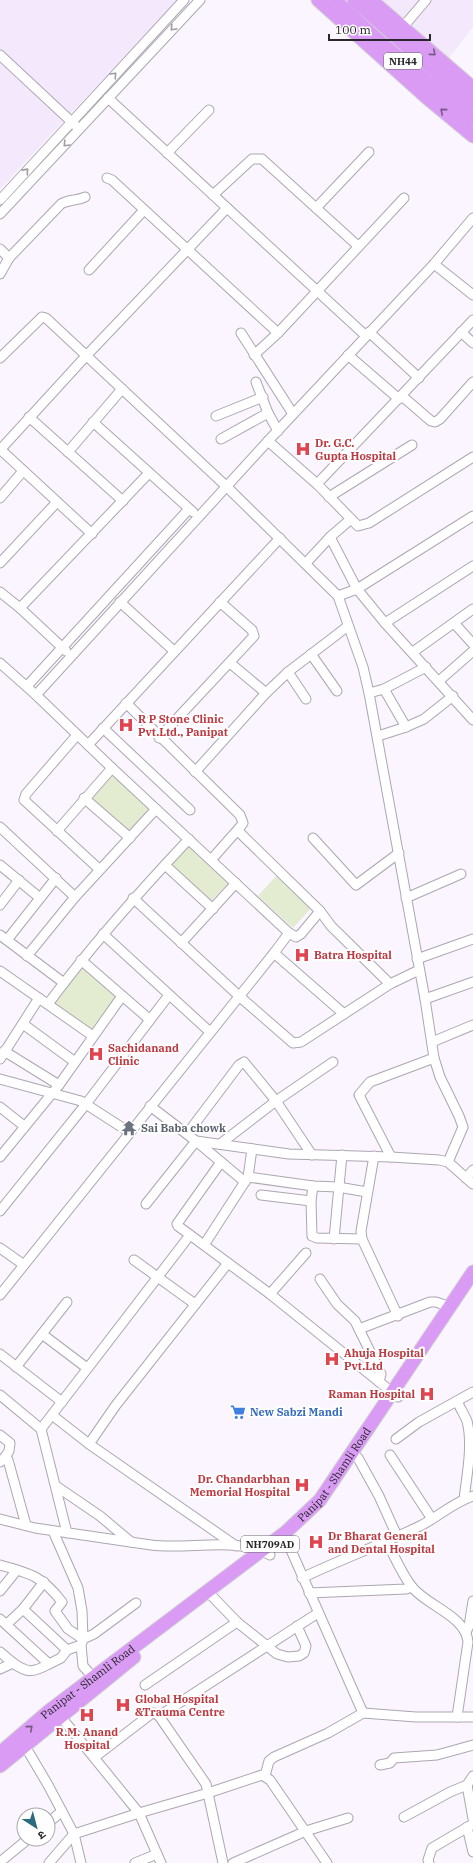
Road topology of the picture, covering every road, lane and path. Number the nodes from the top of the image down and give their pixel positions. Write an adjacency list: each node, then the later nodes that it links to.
1 (184, 0): 15 (street, one-way to 1)
2 (200, 0): 11 (street, one-way to 11)
3 (318, 0): 17 (highway, one-way to 3)
4 (336, 0): 14 (highway, NH44)
5 (354, 0): 12 (highway, NH44)
6 (371, 0): 8 (highway)
7 (426, 0): 8 (street)
8 (403, 28): 10 (highway, one-way to 10)
9 (0, 55): 15 (street)
10 (473, 88)
11 (108, 98): 16 (street); 19 (street)
12 (473, 104)
13 (209, 110): 19 (street)
14 (473, 120)
15 (71, 122): 16 (street); 24 (street, one-way to 15)
16 (79, 129): 28 (street, one-way to 28)
17 (472, 132)
18 (369, 152): 26 (street)
19 (167, 153): 21 (street)
20 (107, 178): 27 (street)
21 (214, 195): 25 (street); 26 (street)
22 (85, 197): 33 (street)
23 (404, 198): 30 (street)
24 (0, 200)
25 (226, 208): 32 (street); 37 (street)
26 (316, 208): 30 (street)
27 (144, 210): 32 (street); 35 (street)
28 (0, 214)
29 (473, 219): 34 (street)
30 (358, 246): 37 (street)
31 (0, 249): 33 (street)
32 (186, 250): 42 (street); 47 (street)
33 (9, 258): 36 (street)
34 (434, 264): 38 (street); 43 (street)
35 (89, 270)
36 (0, 274)
37 (316, 291): 42 (street); 43 (street)
38 (473, 295)
39 (473, 320): 40 (street)
40 (461, 332): 44 (street); 49 (street)
41 (240, 333): 45 (street)
42 (278, 333): 45 (street)
43 (367, 334): 46 (street); 49 (street)
44 (473, 343)
45 (254, 355): 56 (street)
46 (348, 355): 54 (street); 56 (street)
47 (86, 356): 48 (street); 52 (street); 58 (street)
48 (0, 358)
49 (419, 378): 54 (street)
50 (256, 382): 53 (street)
51 (473, 382): 54 (street)
52 (122, 389): 59 (street); 70 (street)
53 (263, 397): 55 (street); 57 (street)
54 (401, 398): 69 (street)
55 (268, 413): 60 (street); 61 (street)
56 (293, 414): 60 (street)
57 (216, 416)
58 (29, 417): 64 (street); 65 (street)
59 (93, 422): 65 (street); 68 (street)
60 (278, 431): 62 (street)
61 (221, 439)
62 (268, 441): 69 (street); 70 (street)
63 (412, 444): 71 (street)
64 (0, 450): 67 (street)
65 (68, 452): 73 (street)
66 (473, 457): 78 (street)
67 (23, 471): 72 (street); 74 (street)
68 (150, 473): 73 (street); 75 (street)
69 (317, 484): 71 (street)
70 (226, 486): 77 (street); 80 (street)
71 (329, 497): 78 (street)
72 (0, 498)
73 (123, 501): 79 (street)
74 (57, 502): 79 (street); 82 (street)
75 (189, 509): 77 (street); 96 (street)
76 (473, 516): 85 (street)
77 (198, 517): 88 (street)
78 (351, 519): 81 (street)
79 (92, 534): 90 (street)
80 (280, 538): 83 (street); 89 (street)
81 (330, 538): 83 (street); 85 (street)
82 (0, 563)
83 (306, 563): 87 (street)
84 (473, 566): 92 (street)
85 (357, 588): 87 (street); 92 (street)
86 (0, 592): 90 (street)
87 (338, 596): 94 (street)
88 (120, 602): 97 (street); 101 (street)
89 (220, 602): 97 (street); 103 (street)
90 (20, 608): 96 (street)
91 (473, 609): 93 (street)
92 (385, 623): 99 (street)
93 (454, 623): 95 (street); 99 (street)
94 (348, 626): 100 (street); 111 (street)
95 (473, 644)
96 (62, 648): 101 (street); 107 (street)
97 (174, 651): 115 (street)
98 (473, 651): 106 (street)
99 (413, 652): 104 (street)
100 (311, 654): 105 (street); 109 (street)
101 (71, 656): 112 (street)
102 (0, 663): 107 (street)
103 (230, 663): 110 (street); 121 (street)
104 (426, 667): 106 (street); 108 (street)
105 (288, 672): 110 (street); 114 (street)
106 (439, 681): 113 (street)
107 (27, 686): 112 (street)
108 (384, 689): 111 (street); 117 (street)
109 (337, 691)
110 (266, 693): 124 (street)
111 (369, 693): 120 (street)
112 (36, 694): 119 (street)
113 (452, 696): 116 (street); 117 (street)
114 (306, 699)
115 (126, 703): 118 (street); 121 (street)
116 (473, 720)
117 (406, 727): 120 (street)
118 (103, 728): 122 (street); 127 (street)
119 (77, 735): 122 (street); 129 (street)
120 (378, 736): 134 (street)
121 (160, 738): 124 (street)
122 (88, 745): 123 (street)
123 (112, 768): 125 (street); 126 (street)
124 (195, 772): 130 (street)
125 (84, 798): 129 (street); 131 (street)
126 (156, 808): 131 (street); 133 (street)
127 (190, 810)
128 (0, 827): 140 (street)
129 (57, 831): 138 (street)
130 (238, 831): 135 (street); 149 (street)
131 (130, 838): 138 (street)
132 (313, 838): 134 (street)
133 (189, 839): 135 (street); 137 (street)
134 (399, 853): 146 (street)
135 (211, 860): 142 (street)
136 (0, 865): 141 (street)
137 (164, 865): 145 (street); 148 (street)
138 (99, 870): 143 (street)
139 (461, 874): 146 (street)
140 (56, 878): 143 (street); 144 (street)
141 (19, 880): 144 (street); 147 (street)
142 (236, 884): 148 (street); 150 (street)
143 (75, 896): 156 (street)
144 (40, 898): 152 (street)
145 (134, 898): 151 (street); 154 (street)
146 (406, 898): 157 (street)
147 (0, 905)
148 (213, 909): 154 (street)
149 (320, 911): 150 (street); 163 (street)
150 (289, 932): 155 (street)
151 (103, 934): 158 (street); 164 (street)
152 (3, 938): 156 (street)
153 (473, 939): 157 (street)
154 (181, 943): 166 (street)
155 (274, 953): 166 (street); 170 (street)
156 (27, 956): 162 (street)
157 (417, 959): 159 (street)
158 (81, 960): 162 (street); 165 (street)
159 (419, 970): 163 (street); 168 (street)
160 (0, 971): 167 (street)
161 (473, 982): 168 (street)
162 (64, 983): 169 (street)
163 (390, 984): 170 (street)
164 (169, 995): 171 (street); 174 (street)
165 (122, 996): 171 (street); 175 (street)
166 (239, 996): 170 (street); 174 (street)
167 (40, 998): 169 (street); 172 (street)
168 (425, 999): 176 (street)
169 (48, 1004): 175 (street)
170 (344, 1014)
171 (149, 1019): 185 (street)
172 (22, 1024): 177 (street); 179 (street)
173 (473, 1025): 176 (street)
174 (210, 1032): 186 (street)
175 (93, 1036): 179 (street)
176 (432, 1042): 178 (street)
177 (2, 1055): 182 (street)
178 (434, 1058): 198 (street); 200 (street)
179 (75, 1062): 182 (street)
180 (333, 1062): 184 (street)
181 (0, 1079): 183 (street)
182 (58, 1085): 183 (street)
183 (51, 1094): 185 (street); 188 (street)
184 (276, 1101): 190 (street); 192 (street); 195 (street)
185 (86, 1104): 189 (street); 210 (street)
186 (150, 1106): 189 (street); 190 (street)
187 (0, 1107): 188 (street)
188 (24, 1126): 194 (street)
189 (129, 1132): 219 (street)
190 (187, 1134): 191 (street)
191 (196, 1141): 192 (street); 199 (street); 209 (street)
192 (220, 1144): 193 (street)
193 (252, 1149): 195 (street); 202 (street)
194 (1, 1152)
195 (312, 1155): 196 (street)
196 (342, 1155): 197 (street); 205 (street)
197 (374, 1156): 198 (street); 206 (street)
198 (391, 1157): 200 (street)
199 (221, 1162): 202 (street); 211 (street)
200 (448, 1162): 203 (street)
201 (473, 1170): 203 (street)
202 (247, 1179): 204 (street); 214 (street)
203 (470, 1181)
204 (313, 1186): 205 (street); 208 (street)
205 (338, 1187): 206 (street); 212 (street)
206 (367, 1192): 213 (street)
207 (261, 1195): 208 (street)
208 (311, 1201): 212 (street)
209 (146, 1204)
210 (0, 1211)
211 (190, 1235): 214 (street); 221 (street)
212 (334, 1239): 213 (street)
213 (362, 1239): 229 (street)
214 (204, 1245): 218 (street)
215 (0, 1248): 219 (street)
216 (306, 1252): 224 (street)
217 (134, 1260): 221 (street)
218 (228, 1263): 224 (street); 227 (street)
219 (24, 1265): 225 (street)
220 (473, 1272): 228 (highway, Panipat - Shamli Road / NH709AD)
221 (158, 1277): 227 (street); 234 (street)
222 (320, 1279): 230 (street)
223 (473, 1285): 238 (highway, Panipat - Shamli Road / NH709AD)
224 (270, 1294): 235 (street)
225 (0, 1295)
226 (67, 1302): 231 (street)
227 (195, 1304): 245 (street)
228 (450, 1307): 229 (street); 238 (highway, Panipat - Shamli Road / NH709AD)
229 (398, 1316): 230 (street)
230 (360, 1328): 235 (street)
231 (42, 1334): 233 (street); 234 (street)
232 (0, 1354): 233 (street)
233 (16, 1367): 239 (street)
234 (87, 1368): 239 (street)
235 (379, 1382): 238 (street)
236 (473, 1392): 240 (street)
237 (0, 1395): 242 (street)
238 (396, 1395): 247 (highway, Panipat - Shamli Road / NH709AD)
239 (62, 1402): 241 (street)
240 (457, 1402): 244 (street); 250 (street)
241 (52, 1415): 242 (street); 245 (street)
242 (41, 1429): 249 (street)
243 (0, 1435): 248 (street)
244 (396, 1439)
245 (89, 1444): 260 (street)
246 (390, 1455): 251 (street)
247 (355, 1456): 256 (street); 258 (highway, Panipat - Shamli Road / NH709AD); 261 (highway, Panipat - Shamli Road / NH709AD)
248 (3, 1460): 253 (street)
249 (56, 1486): 255 (street); 259 (street)
250 (469, 1498): 251 (street)
251 (432, 1519): 256 (street)
252 (1, 1521): 253 (street)
253 (26, 1525): 254 (street)
254 (53, 1531): 255 (street); 278 (street)
255 (67, 1533): 259 (street)
256 (397, 1536): 257 (street)
257 (386, 1540): 264 (street); 266 (street)
258 (287, 1541): 261 (highway, Panipat - Shamli Road / NH709AD); 264 (street)
259 (131, 1542): 260 (street)
260 (236, 1546): 261 (street)
261 (266, 1553): 269 (highway, Panipat - Shamli Road / NH709AD)
262 (0, 1565): 263 (street)
263 (17, 1570): 265 (street); 267 (street)
264 (302, 1578): 268 (street)
265 (44, 1582): 272 (street); 278 (street)
266 (412, 1587): 268 (street); 277 (street)
267 (0, 1591)
268 (309, 1593): 273 (street)
269 (211, 1595): 275 (street); 285 (highway, Panipat - Shamli Road / NH709AD); 287 (highway, Panipat - Shamli Road / NH709AD)
270 (473, 1601): 277 (street)
271 (136, 1603): 278 (street)
272 (23, 1609): 274 (street); 280 (street)
273 (318, 1613): 276 (street); 288 (street)
274 (3, 1622): 283 (street)
275 (236, 1622): 279 (street); 286 (street)
276 (297, 1626): 279 (street); 279 (street)
277 (466, 1632): 290 (street)
278 (82, 1642): 280 (street); 285 (street)
279 (268, 1646): 289 (street)
280 (67, 1650): 283 (street)
281 (0, 1652): 282 (street)
282 (13, 1663): 283 (street); 284 (street)
283 (49, 1664)
284 (0, 1669)
285 (94, 1677): 287 (highway, Panipat - Shamli Road / NH709AD)
286 (145, 1685)
287 (57, 1712): 293 (highway, Panipat - Shamli Road / NH709AD); 294 (highway, Panipat - Shamli Road / NH709AD, one-way to 287); 295 (street)
288 (363, 1713): 290 (street); 298 (street)
289 (159, 1716): 295 (street); 301 (street)
290 (457, 1717): 291 (street)
291 (473, 1718)
292 (473, 1744): 296 (street)
293 (25, 1746): 297 (highway, Panipat - Shamli Road / NH709AD); 302 (street)
294 (0, 1754)
295 (95, 1757): 303 (street)
296 (380, 1765)
297 (0, 1766)
298 (264, 1776): 301 (street); 309 (street)
299 (473, 1776): 300 (street)
300 (467, 1785): 305 (street); 307 (street)
301 (208, 1793): 303 (street); 319 (street)
302 (61, 1812): 304 (street); 310 (street)
303 (139, 1813): 310 (street); 313 (street)
304 (56, 1816)
305 (404, 1817)
306 (348, 1818): 309 (street)
307 (473, 1819)
308 (470, 1826): 312 (street); 322 (street)
309 (306, 1831): 320 (street); 321 (street)
310 (74, 1834): 315 (street); 316 (street)
311 (18, 1847): 314 (street)
312 (473, 1852)
313 (157, 1854): 317 (street); 318 (street)
314 (0, 1862)
315 (48, 1863)
316 (81, 1863)
317 (135, 1863)
318 (161, 1863)
319 (223, 1863)
320 (233, 1863)
321 (327, 1863)
322 (429, 1863)

